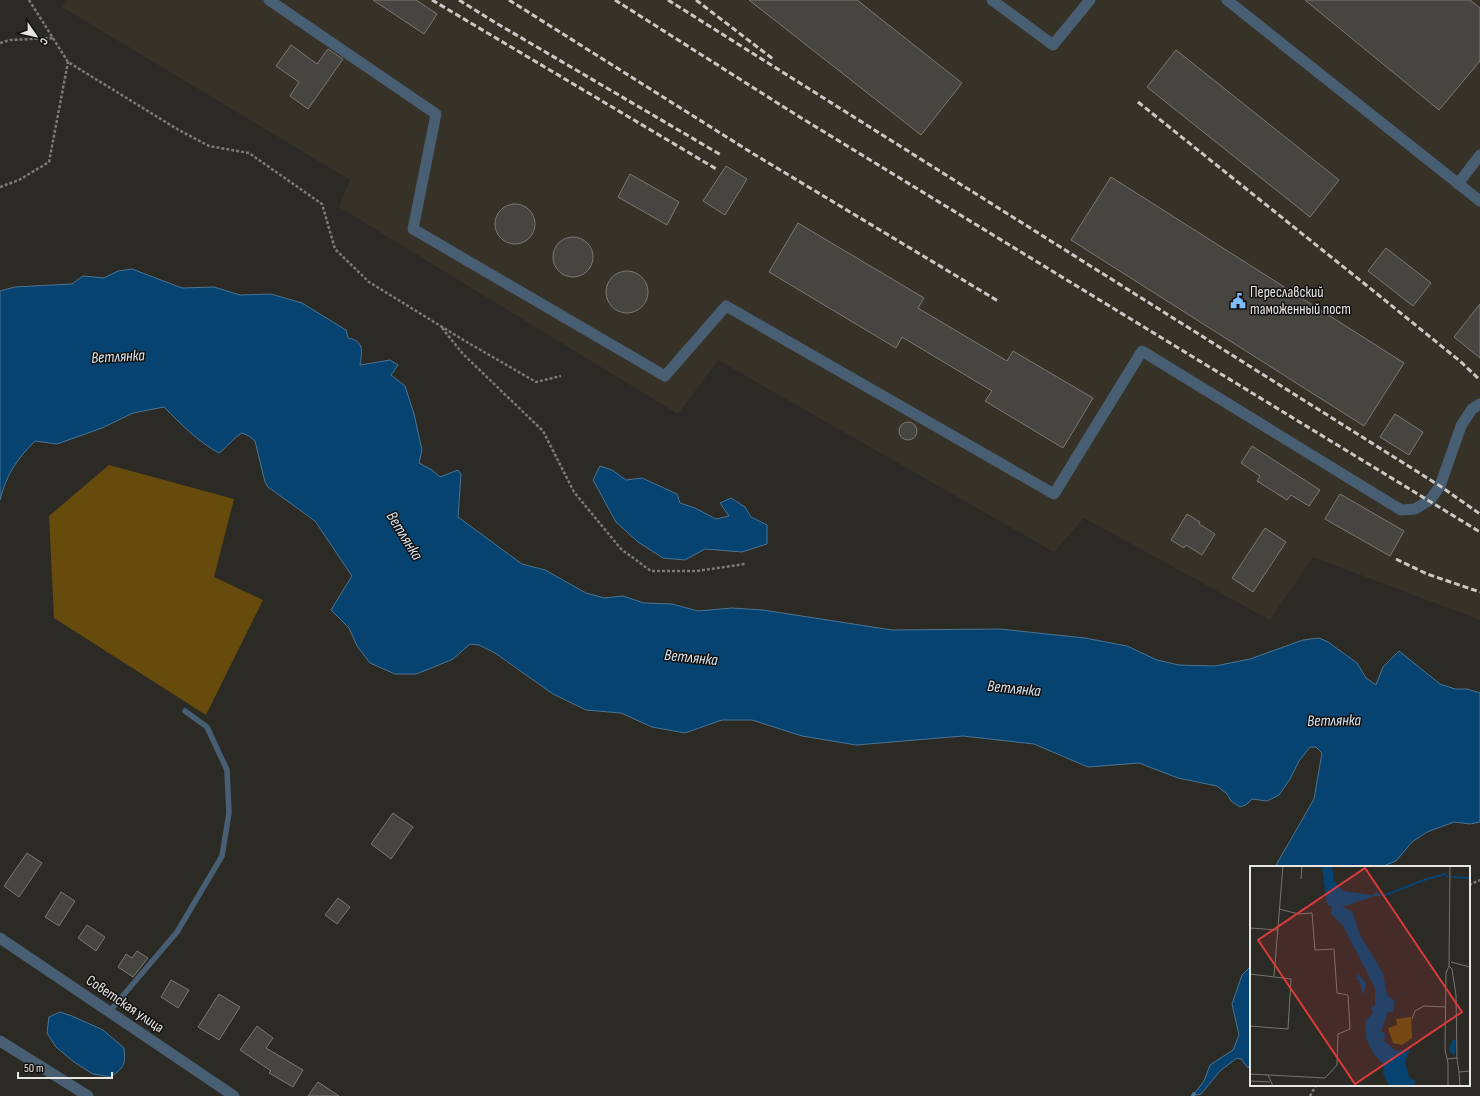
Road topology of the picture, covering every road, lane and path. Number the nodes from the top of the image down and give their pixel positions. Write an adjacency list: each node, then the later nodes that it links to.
1 (29, 0): 6 (path)
2 (269, 0): 15 (street)
3 (992, 0): 4 (street)
4 (1090, 0)
5 (1227, 0): 10 (street)
6 (53, 38): 7 (path); 8 (path)
7 (0, 43)
8 (68, 62): 11 (path); 13 (path)
9 (1480, 155): 10 (street)
10 (1458, 184): 12 (street)
11 (0, 187)
12 (1480, 202)
13 (441, 326): 14 (path); 16 (path)
14 (561, 376)
15 (1480, 404)
16 (745, 564)
17 (185, 711): 21 (lane)
18 (1480, 880): 19 (path)
19 (1470, 885)
20 (0, 938): 21 (street, Советская улица)
21 (109, 1012): 25 (street, Советская улица)
22 (0, 1041): 24 (street)
23 (1315, 1086): 26 (path)
24 (88, 1096)
25 (234, 1096)
26 (1310, 1096)

